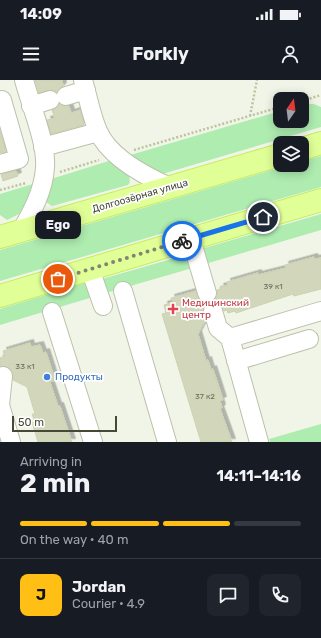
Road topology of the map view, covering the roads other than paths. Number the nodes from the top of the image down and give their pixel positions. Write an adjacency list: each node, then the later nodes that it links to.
1 (24, 80): 4 (lane)
2 (84, 85): 4 (lane); 5 (lane)
3 (0, 101): 10 (lane)
4 (31, 106): 7 (lane)
5 (98, 132): 7 (lane); 11 (lane)
6 (321, 143): 8 (main road)
7 (43, 147): 13 (lane)
8 (309, 147)
9 (273, 157): 11 (main road, Долгоозёрная улица)
10 (0, 164)
11 (170, 187): 13 (main road, Долгоозёрная улица)
12 (321, 200): 15 (main road)
13 (21, 231): 14 (main road, Долгоозёрная улица)
14 (0, 237)
15 (191, 239): 16 (main road); 18 (lane)
16 (90, 269): 19 (main road); 20 (lane)
17 (123, 291): 31 (lane)
18 (207, 293)
19 (0, 296)
20 (103, 306)
21 (213, 311): 24 (lane)
22 (321, 311): 24 (lane)
23 (52, 312): 30 (lane)
24 (230, 338): 26 (lane)
25 (309, 339): 26 (lane)
26 (236, 361): 32 (lane)
27 (3, 376): 28 (lane)
28 (0, 405): 29 (lane)
29 (11, 442)
30 (93, 442)
31 (167, 442)
32 (259, 442)

